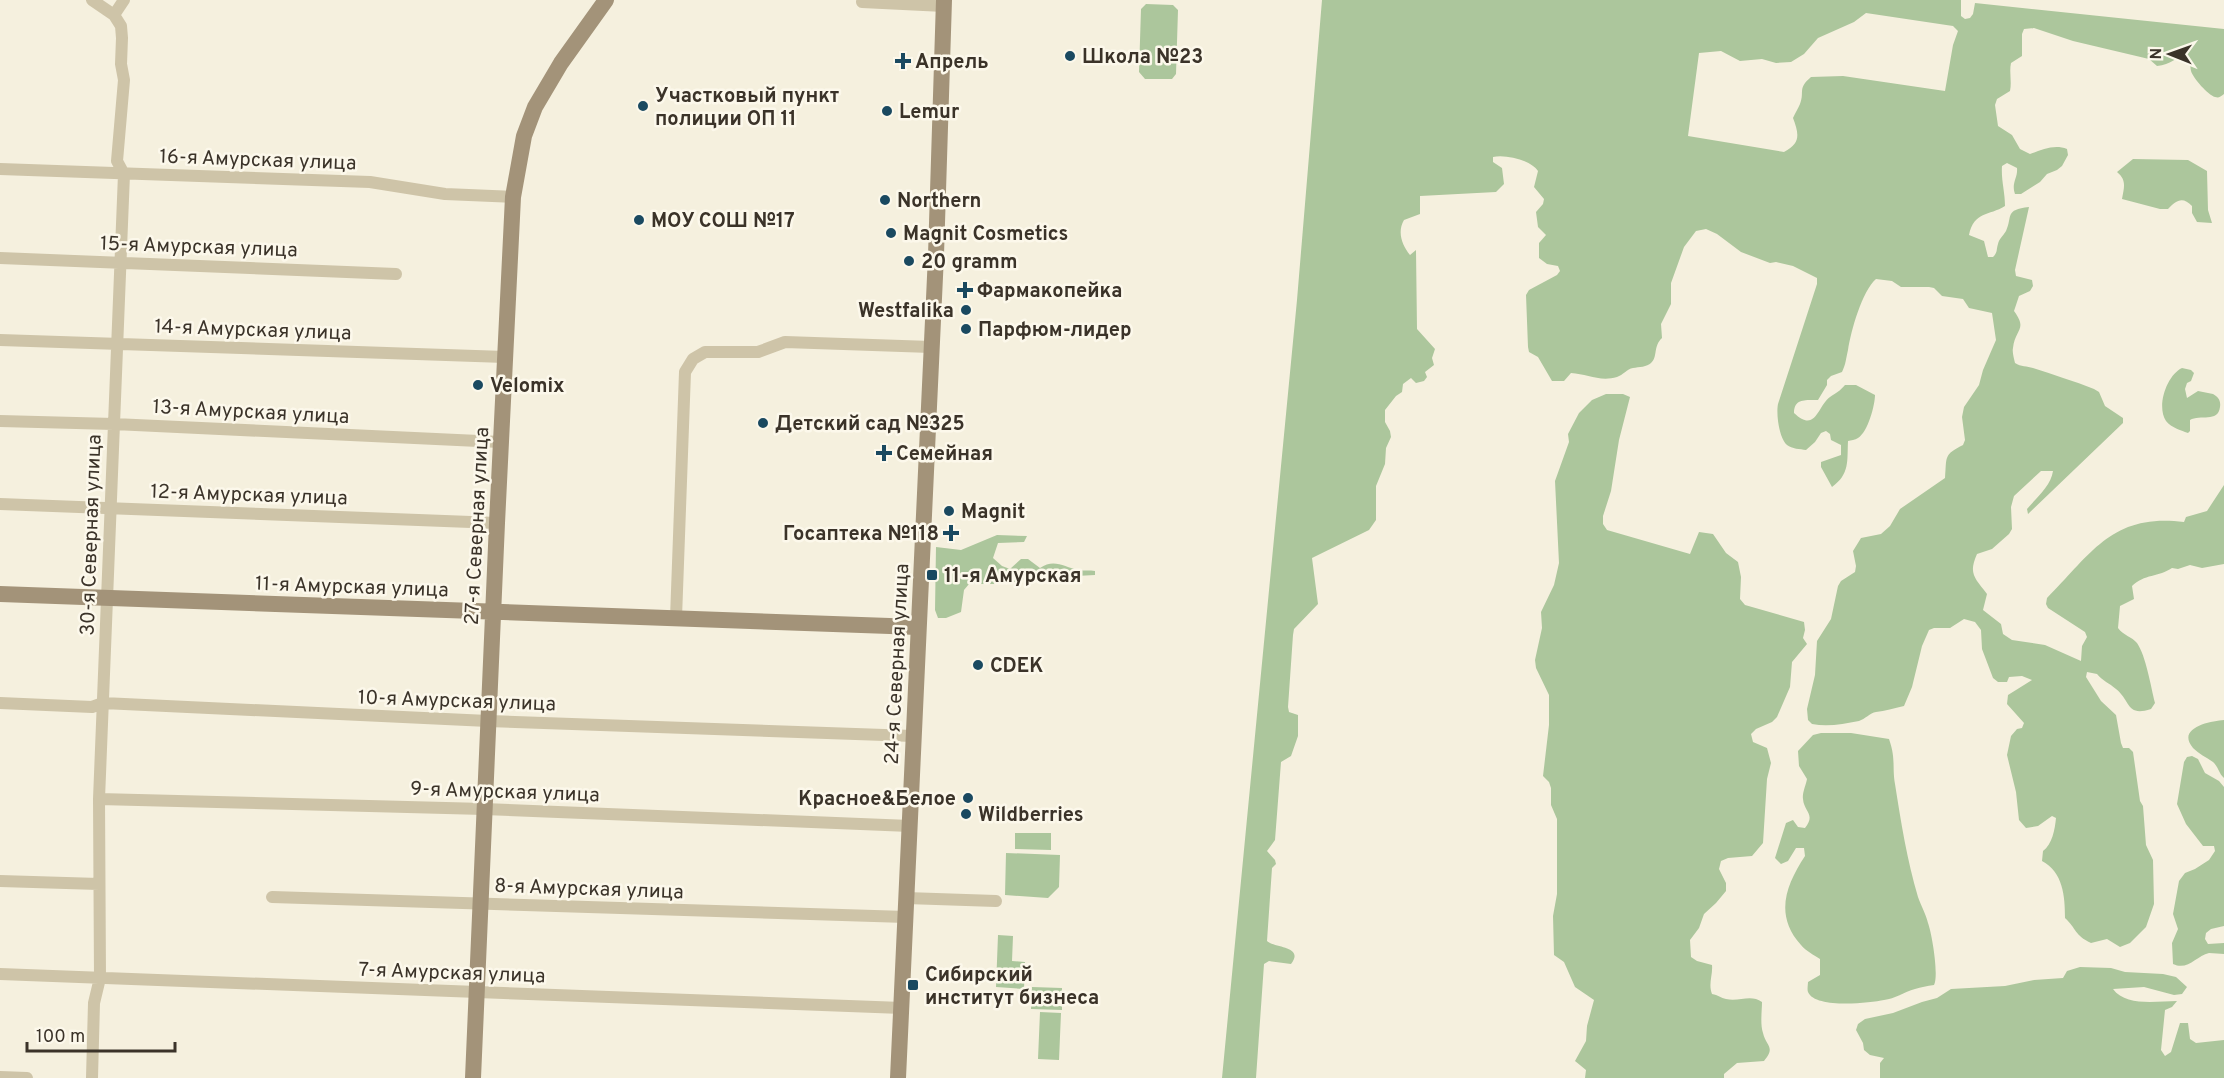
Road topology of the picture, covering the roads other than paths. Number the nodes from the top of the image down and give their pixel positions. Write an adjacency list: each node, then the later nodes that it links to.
1 (92, 0): 6 (street)
2 (124, 0): 6 (street)
3 (606, 0): 9 (street, 27-я Северная улица)
4 (862, 2): 5 (street)
5 (944, 3): 15 (street, 24-я Северная улица)
6 (114, 15): 8 (street, 30-я Северная улица)
7 (0, 170): 8 (street, 16-я Амурская улица)
8 (124, 174): 9 (street, 16-я Амурская улица); 11 (street, 30-я Северная улица)
9 (513, 196): 16 (street, 27-я Северная улица)
10 (0, 258): 11 (street, 15-я Амурская улица)
11 (122, 263): 12 (street, 15-я Амурская улица); 14 (street, 30-я Северная улица)
12 (396, 274)
13 (0, 340): 14 (street, 14-я Амурская улица)
14 (118, 344): 16 (street, 14-я Амурская улица); 18 (street, 30-я Северная улица)
15 (931, 347): 26 (street); 27 (street, 24-я Северная улица)
16 (505, 357): 19 (street, 27-я Северная улица)
17 (0, 421): 18 (street, 13-я Амурская улица)
18 (114, 424): 19 (street, 13-я Амурская улица); 21 (street, 30-я Северная улица)
19 (500, 442): 22 (street, 27-я Северная улица)
20 (0, 504): 21 (street, 12-я Амурская улица)
21 (111, 508): 22 (street, 12-я Амурская улица); 24 (street, 30-я Северная улица)
22 (496, 523): 25 (street, 27-я Северная улица)
23 (0, 594): 24 (street, 11-я Амурская улица)
24 (106, 598): 25 (street, 11-я Амурская улица); 29 (street, 30-я Северная улица)
25 (493, 612): 26 (street, 11-я Амурская улица); 30 (street, 27-я Северная улица)
26 (676, 618): 27 (street, 11-я Амурская улица)
27 (918, 627): 31 (street, 24-я Северная улица)
28 (0, 703): 29 (street, 10-я Амурская улица)
29 (103, 704): 30 (street, 10-я Амурская улица); 32 (street, 30-я Северная улица)
30 (488, 721): 31 (street, 10-я Амурская улица); 33 (street, 27-я Северная улица)
31 (914, 736): 34 (street, 24-я Северная улица)
32 (99, 799): 33 (street, 9-я Амурская улица); 36 (street, 30-я Северная улица)
33 (484, 809): 34 (street, 9-я Амурская улица); 40 (street, 27-я Северная улица)
34 (910, 826): 38 (street, 24-я Северная улица)
35 (0, 881): 36 (street)
36 (99, 884): 43 (street, 30-я Северная улица)
37 (272, 897): 40 (street, 8-я Амурская улица)
38 (906, 898): 39 (street); 41 (street, 24-я Северная улица)
39 (996, 901)
40 (480, 904): 41 (street, 8-я Амурская улица); 44 (street, 27-я Северная улица)
41 (906, 917): 45 (street, 24-я Северная улица)
42 (0, 974): 43 (street, 7-я Амурская улица)
43 (100, 978): 44 (street, 7-я Амурская улица); 48 (street, 30-я Северная улица)
44 (477, 992): 45 (street, 7-я Амурская улица); 49 (street, 27-я Северная улица)
45 (902, 1008): 50 (street, 24-я Северная улица)
46 (0, 1077): 47 (street)
47 (27, 1078)
48 (92, 1078)
49 (473, 1078)
50 (898, 1078)

